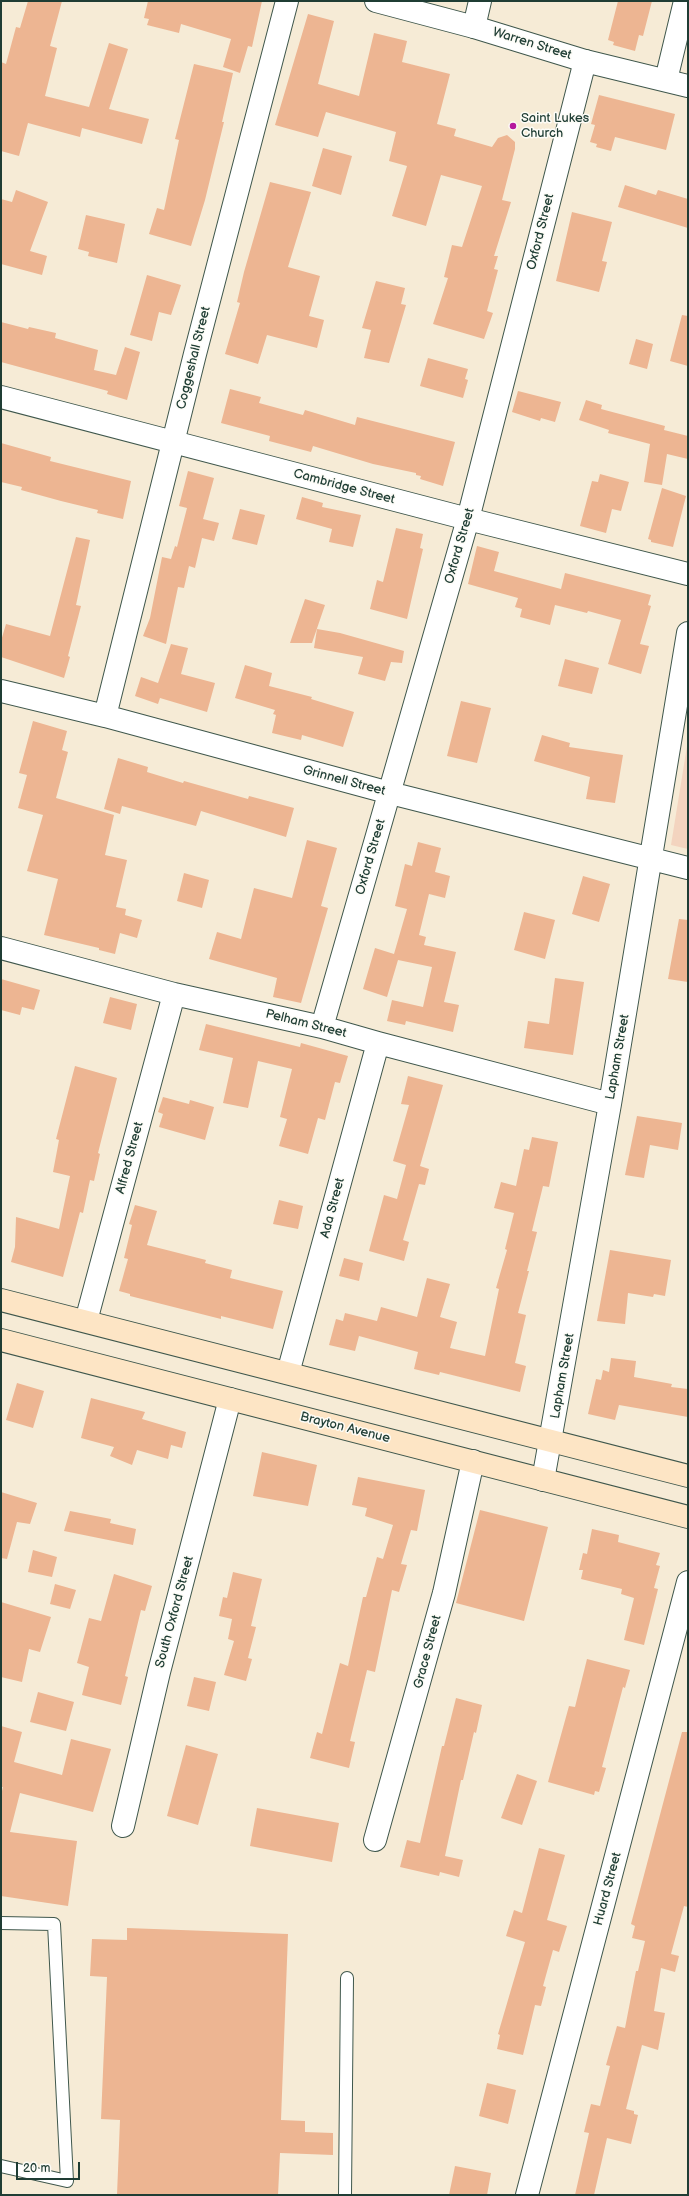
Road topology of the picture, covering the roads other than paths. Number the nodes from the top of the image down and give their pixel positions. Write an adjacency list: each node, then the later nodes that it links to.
1 (287, 1): 10 (street, Coggeshall Street)
2 (376, 1): 5 (street, Warren Street)
3 (480, 1): 5 (street)
4 (685, 1): 7 (street)
5 (474, 27): 6 (street, Warren Street)
6 (585, 61): 7 (street, Warren Street); 11 (street, Oxford Street)
7 (666, 80): 8 (street, Warren Street)
8 (688, 86)
9 (1, 397): 10 (street, Cambridge Street)
10 (174, 441): 11 (street, Cambridge Street); 16 (street, Coggeshall Street)
11 (468, 519): 12 (street, Cambridge Street); 17 (street, Oxford Street)
12 (688, 574)
13 (688, 633): 15 (street, Lapham Street)
14 (1, 691): 16 (street, Grinnell Street)
15 (682, 711): 18 (street, Lapham Street)
16 (105, 716): 17 (street, Grinnell Street)
17 (390, 793): 18 (street, Grinnell Street); 22 (street, Oxford Street)
18 (652, 859): 19 (street, Grinnell Street); 24 (street, Lapham Street)
19 (688, 868)
20 (1, 948): 21 (street, Pelham Street)
21 (174, 994): 22 (street, Pelham Street); 26 (street, Alfred Street)
22 (322, 1027): 23 (street, Pelham Street)
23 (378, 1044): 24 (street, Pelham Street); 28 (street, Ada Street)
24 (610, 1104): 30 (street, Lapham Street)
25 (2, 1302): 26 (main road)
26 (86, 1321): 28 (main road)
27 (1, 1340): 29 (main road, Brayton Avenue)
28 (288, 1373): 30 (main road)
29 (230, 1399): 31 (main road, Brayton Avenue); 36 (street, South Oxford Street)
30 (551, 1441): 32 (main road); 33 (street, Lapham Street)
31 (473, 1461): 33 (main road, Brayton Avenue); 37 (street, Grace Street)
32 (688, 1476)
33 (543, 1480): 34 (main road, Brayton Avenue)
34 (688, 1517)
35 (688, 1582): 42 (street, Huard Street)
36 (123, 1826)
37 (375, 1840)
38 (1, 1923): 40 (lane)
39 (347, 1978): 41 (lane)
40 (1, 2166)
41 (345, 2195)
42 (527, 2195)

